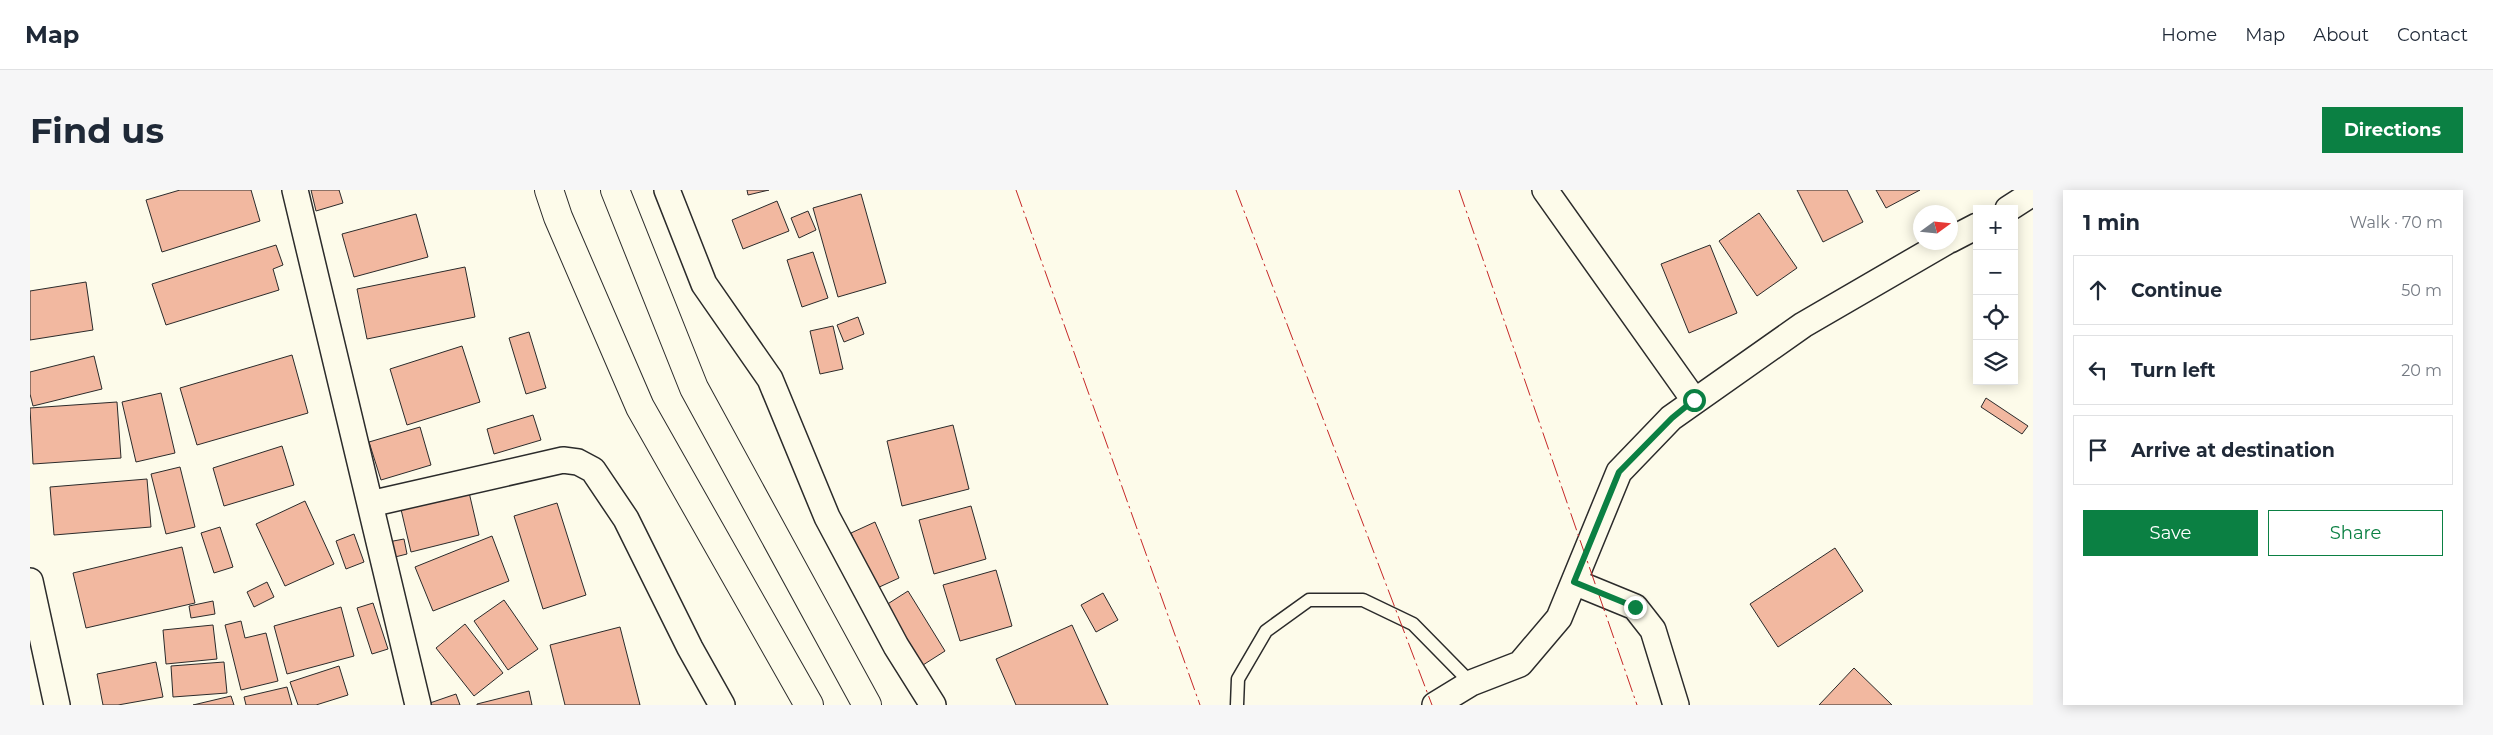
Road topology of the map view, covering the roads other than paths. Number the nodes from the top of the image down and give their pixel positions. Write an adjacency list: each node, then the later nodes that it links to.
1 (295, 190): 12 (street)
2 (550, 190): 19 (highway)
3 (615, 190): 20 (highway)
4 (667, 190): 21 (street)
5 (1545, 190): 11 (street)
6 (2033, 193): 7 (street)
7 (2014, 205)
8 (1973, 228): 9 (street)
9 (1958, 236)
10 (1932, 250): 11 (street)
11 (1694, 400): 14 (street)
12 (370, 504): 17 (street); 18 (street)
13 (30, 582): 16 (street)
14 (1574, 582): 15 (street); 24 (street)
15 (1471, 683): 22 (lane); 23 (street)
16 (57, 705)
17 (418, 705)
18 (722, 705)
19 (810, 705)
20 (867, 705)
21 (933, 705)
22 (1237, 705)
23 (1435, 705)
24 (1676, 705)

